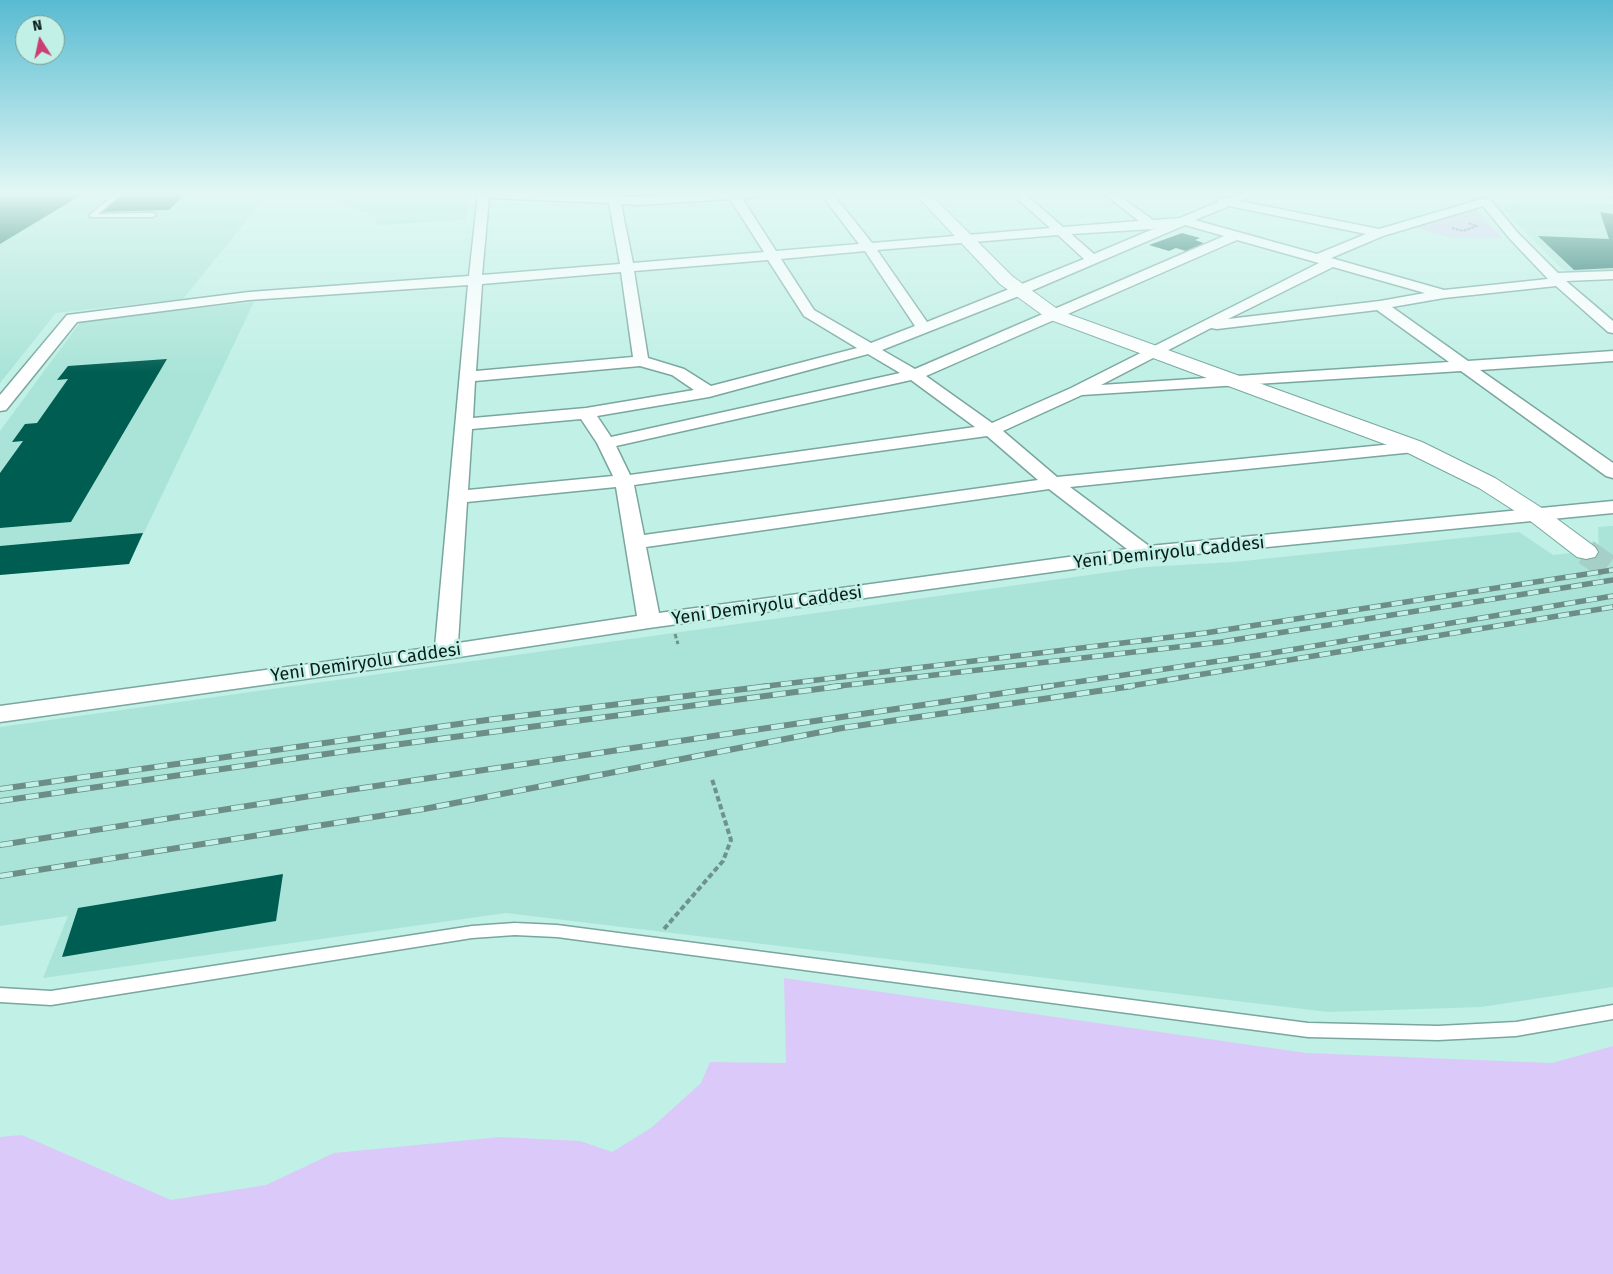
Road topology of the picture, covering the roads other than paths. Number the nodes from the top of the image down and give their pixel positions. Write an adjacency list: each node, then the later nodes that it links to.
1 (478, 253): 17 (street)
2 (624, 253): 15 (street)
3 (793, 253): 12 (street)
4 (873, 253): 24 (street)
5 (980, 253): 19 (street)
6 (1086, 253): 13 (street)
7 (1109, 253): 13 (street)
8 (1195, 253): 22 (street)
9 (1297, 253): 14 (street)
10 (1339, 253): 14 (street)
11 (1531, 253): 18 (street)
12 (771, 255): 15 (street); 26 (street)
13 (1093, 260): 19 (street)
14 (1324, 261): 20 (street); 23 (street)
15 (627, 267): 17 (street); 29 (street)
16 (1613, 275): 18 (street)
17 (475, 280): 32 (street); 36 (street)
18 (1556, 280): 20 (street); 25 (street)
19 (1019, 291): 22 (street); 24 (street)
20 (1444, 294): 21 (street)
21 (1380, 305): 23 (street); 30 (street)
22 (1054, 314): 27 (street); 31 (street)
23 (1200, 327): 27 (street)
24 (924, 328): 26 (street)
25 (1613, 329)
26 (870, 349): 31 (street); 35 (street)
27 (1152, 351): 33 (street); 34 (street)
28 (1613, 356): 30 (street)
29 (641, 361): 32 (street); 35 (street)
30 (1461, 365): 33 (street); 42 (street)
31 (914, 375): 39 (street); 40 (street)
32 (467, 377): 38 (street)
33 (1232, 381): 34 (street); 41 (street)
34 (1077, 391): 39 (street)
35 (709, 392): 37 (street)
36 (0, 406)
37 (586, 413): 38 (street); 40 (street)
38 (464, 424): 45 (street)
39 (991, 430): 43 (street); 44 (street)
40 (606, 443): 43 (street)
41 (1414, 447): 44 (street); 47 (street)
42 (1613, 472)
43 (624, 481): 45 (street); 48 (street)
44 (1053, 483): 48 (street); 50 (street)
45 (458, 497): 52 (street)
46 (1613, 507): 47 (street, Yeni Demiryolu Caddesi)
47 (1537, 515): 49 (street); 50 (street, Yeni Demiryolu Caddesi)
48 (635, 542): 51 (street)
49 (1586, 552)
50 (1145, 553): 51 (street, Yeni Demiryolu Caddesi)
51 (649, 621): 52 (street, Yeni Demiryolu Caddesi)
52 (446, 652): 53 (street, Yeni Demiryolu Caddesi)
53 (0, 714)
54 (0, 995): 55 (lane)
55 (1613, 1012)

